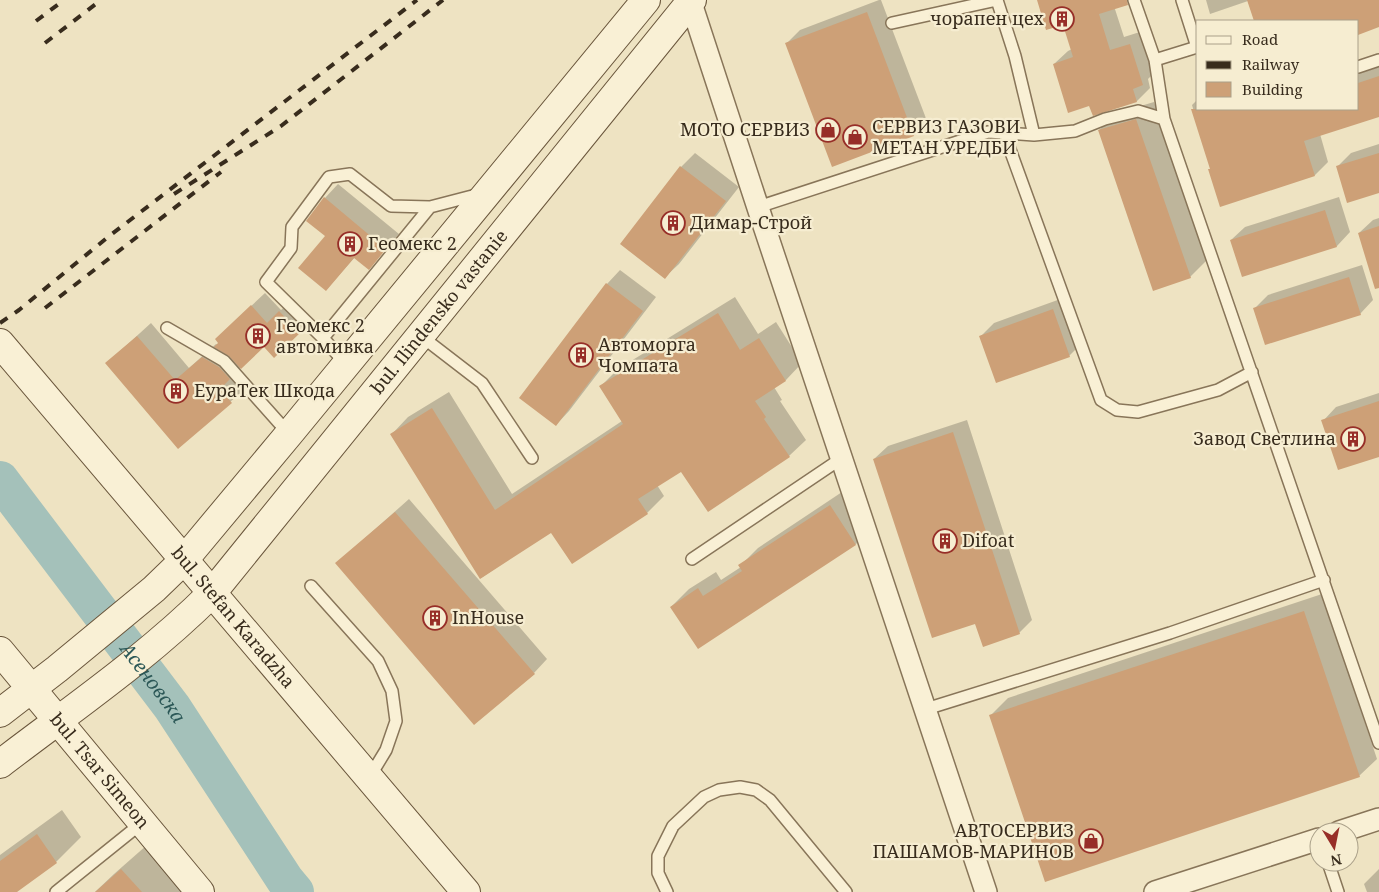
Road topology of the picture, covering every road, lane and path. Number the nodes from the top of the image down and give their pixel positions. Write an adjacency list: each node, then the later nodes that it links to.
1 (646, 0): 15 (main road)
2 (691, 0): 17 (street); 19 (main road, bul. Ilindensko vastanie)
3 (997, 0): 6 (lane); 14 (lane)
4 (1134, 0): 9 (lane)
5 (1182, 0): 7 (lane)
6 (892, 23)
7 (1196, 44)
8 (1196, 47): 9 (lane)
9 (1155, 60): 12 (lane)
10 (1379, 60): 11 (lane)
11 (1359, 67)
12 (1164, 119): 14 (lane); 23 (lane)
13 (1004, 133): 14 (lane); 17 (lane); 23 (lane)
14 (1034, 135)
15 (489, 192): 16 (lane); 22 (main road)
16 (430, 207): 20 (lane); 20 (lane)
17 (758, 207): 26 (street)
18 (167, 328): 24 (lane)
19 (421, 336): 25 (lane); 31 (main road, bul. Ilindensko vastanie)
20 (323, 338): 22 (lane)
21 (0, 343): 28 (main road, bul. Stefan Karadzha)
22 (346, 364): 24 (main road)
23 (1252, 372): 29 (lane)
24 (289, 434): 28 (main road)
25 (532, 458)
26 (842, 458): 27 (lane); 34 (street)
27 (692, 559)
28 (184, 560): 31 (main road, bul. Stefan Karadzha); 33 (main road)
29 (1324, 580): 34 (lane); 37 (lane)
30 (311, 586): 39 (lane)
31 (212, 594): 36 (main road, bul. Ilindensko vastanie); 39 (main road, bul. Stefan Karadzha)
32 (0, 651): 33 (main road, bul. Tsar Simeon)
33 (32, 688): 35 (main road); 36 (main road, bul. Tsar Simeon)
34 (926, 709): 50 (street)
35 (0, 713)
36 (58, 720): 38 (main road); 41 (main road, bul. Tsar Simeon)
37 (1379, 743)
38 (0, 764)
39 (369, 778): 47 (main road, bul. Stefan Karadzha)
40 (1379, 819): 42 (street)
41 (143, 822): 45 (lane); 46 (main road, bul. Tsar Simeon)
42 (1359, 826)
43 (1309, 842): 51 (street)
44 (1331, 872): 52 (lane)
45 (62, 890)
46 (200, 892)
47 (466, 892)
48 (667, 892): 49 (lane)
49 (846, 892)
50 (986, 892)
51 (1155, 892)
52 (1338, 892)

